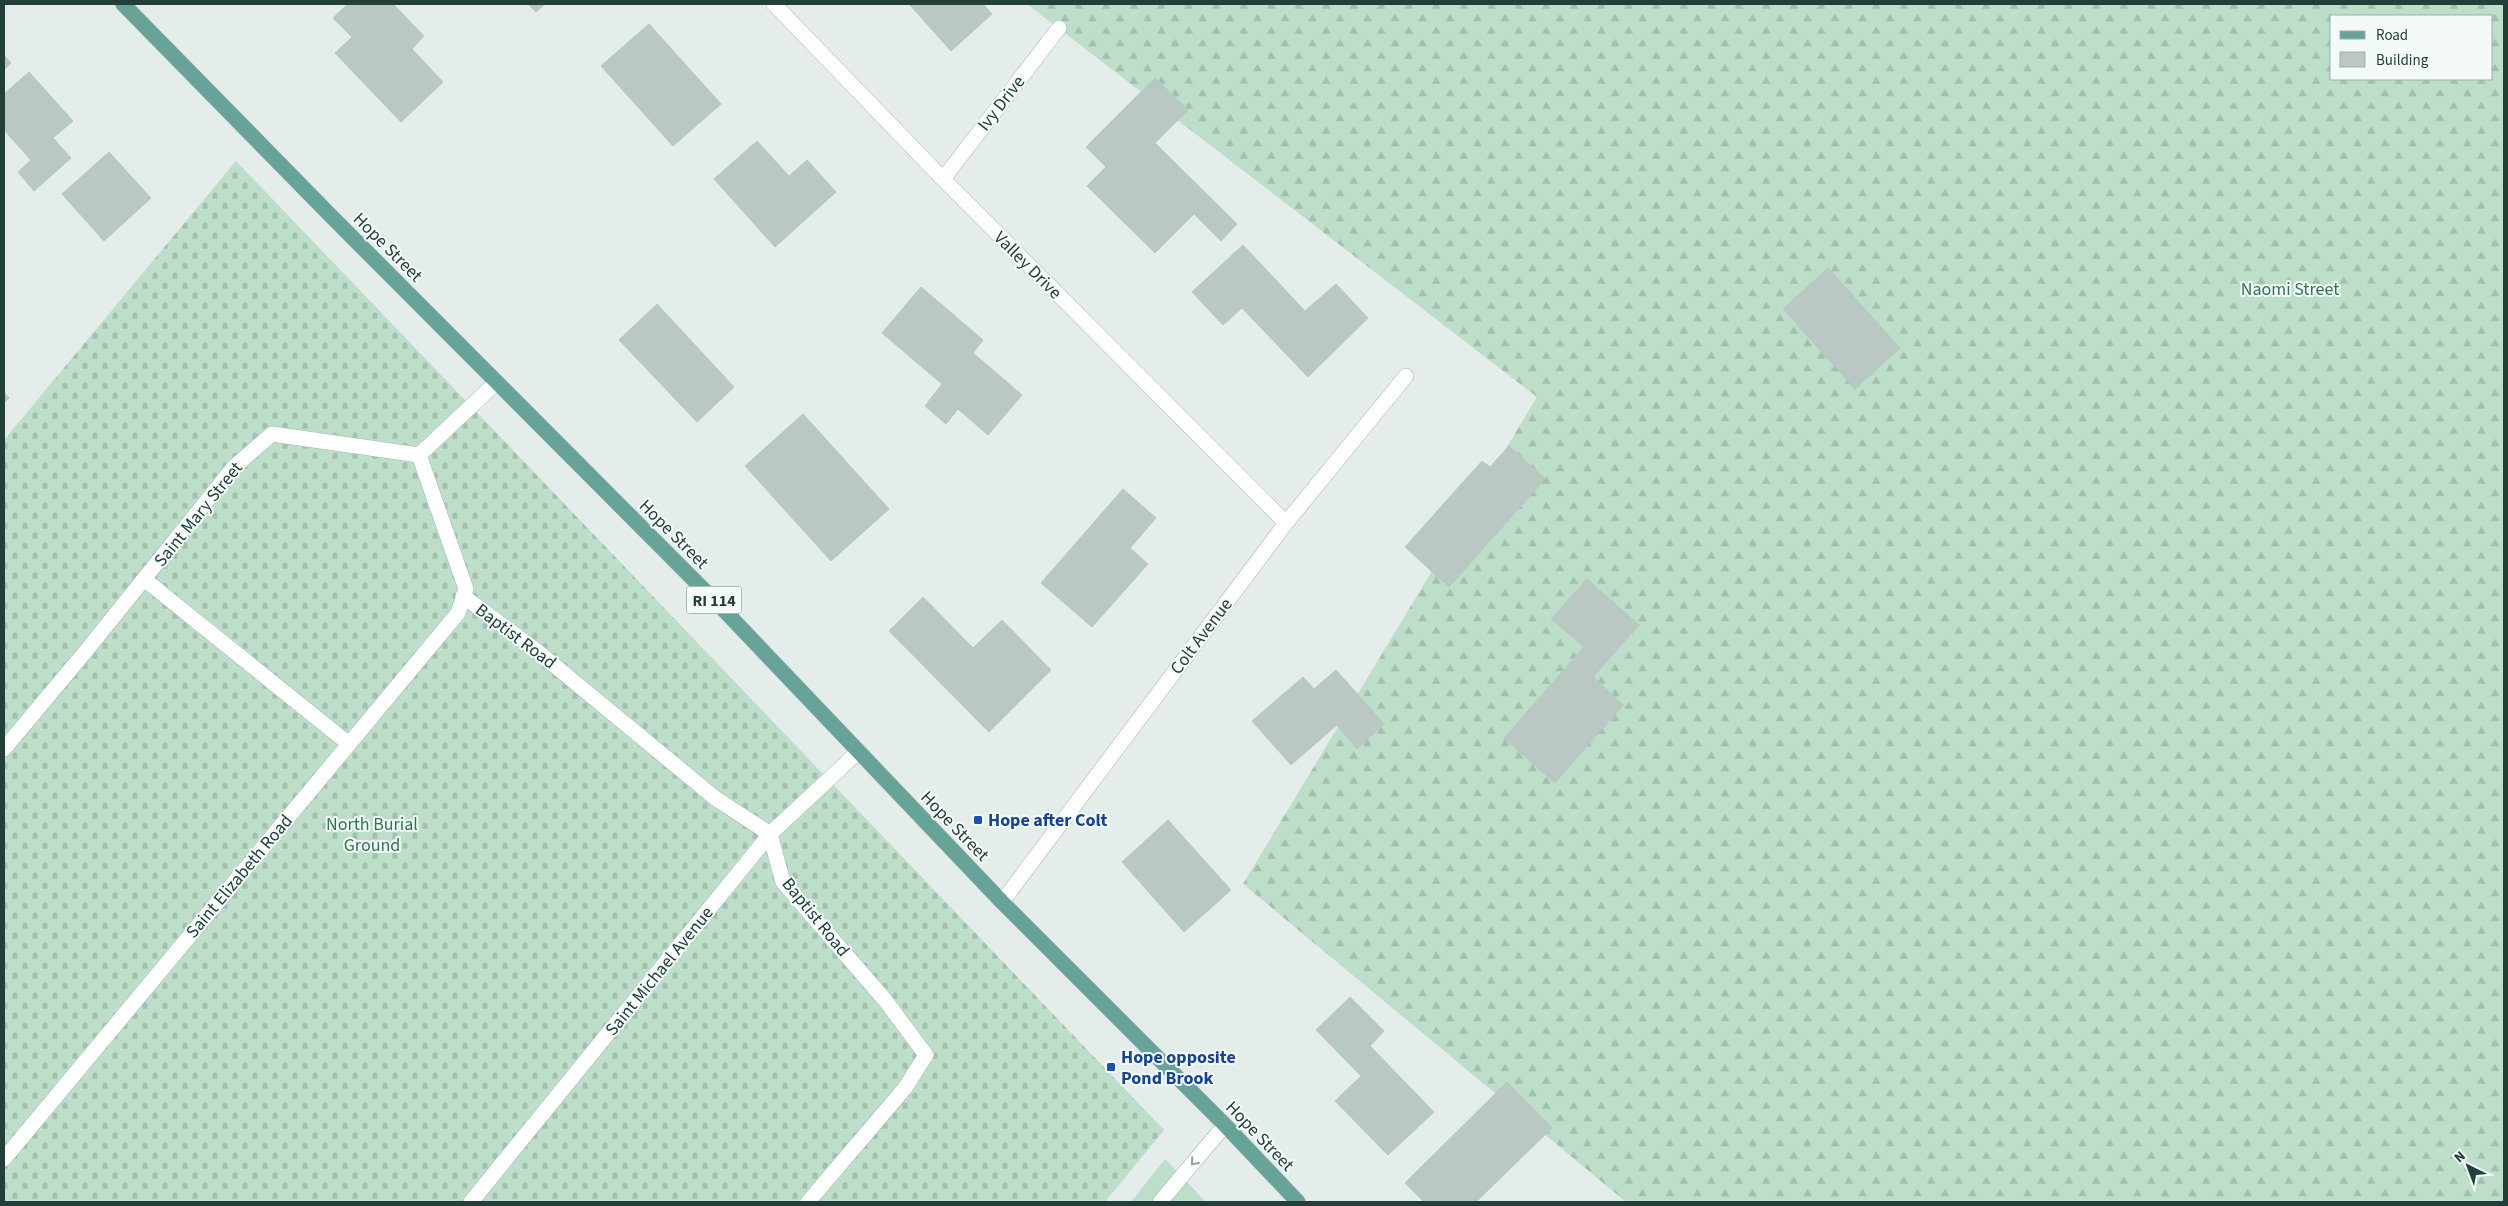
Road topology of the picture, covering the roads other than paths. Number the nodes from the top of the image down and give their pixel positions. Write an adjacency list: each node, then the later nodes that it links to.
1 (123, 4): 6 (main road, Hope Street / RI 114)
2 (774, 4): 4 (street, Valley Drive)
3 (1059, 28): 4 (street, Ivy Drive)
4 (943, 179): 8 (street, Valley Drive)
5 (1406, 376): 8 (street, Colt Avenue)
6 (497, 382): 7 (street); 13 (main road, Hope Street / RI 114)
7 (419, 455): 9 (street, Saint Mary Street); 10 (street, Baptist Road)
8 (1286, 523): 15 (street, Colt Avenue)
9 (144, 579): 11 (street); 12 (street, Saint Mary Street)
10 (465, 592): 11 (street, Saint Elizabeth Road); 14 (street, Baptist Road)
11 (349, 744): 17 (street, Saint Elizabeth Road)
12 (4, 749)
13 (859, 751): 14 (street, Saint Michael Avenue); 15 (main road, Hope Street / RI 114)
14 (770, 834): 18 (street, Saint Michael Avenue); 19 (street, Baptist Road)
15 (1002, 902): 16 (main road, Hope Street / RI 114)
16 (1225, 1125): 20 (street, one-way to 20); 21 (main road, Hope Street / RI 114)
17 (4, 1159)
18 (471, 1202)
19 (808, 1202)
20 (1160, 1202)
21 (1298, 1202)

